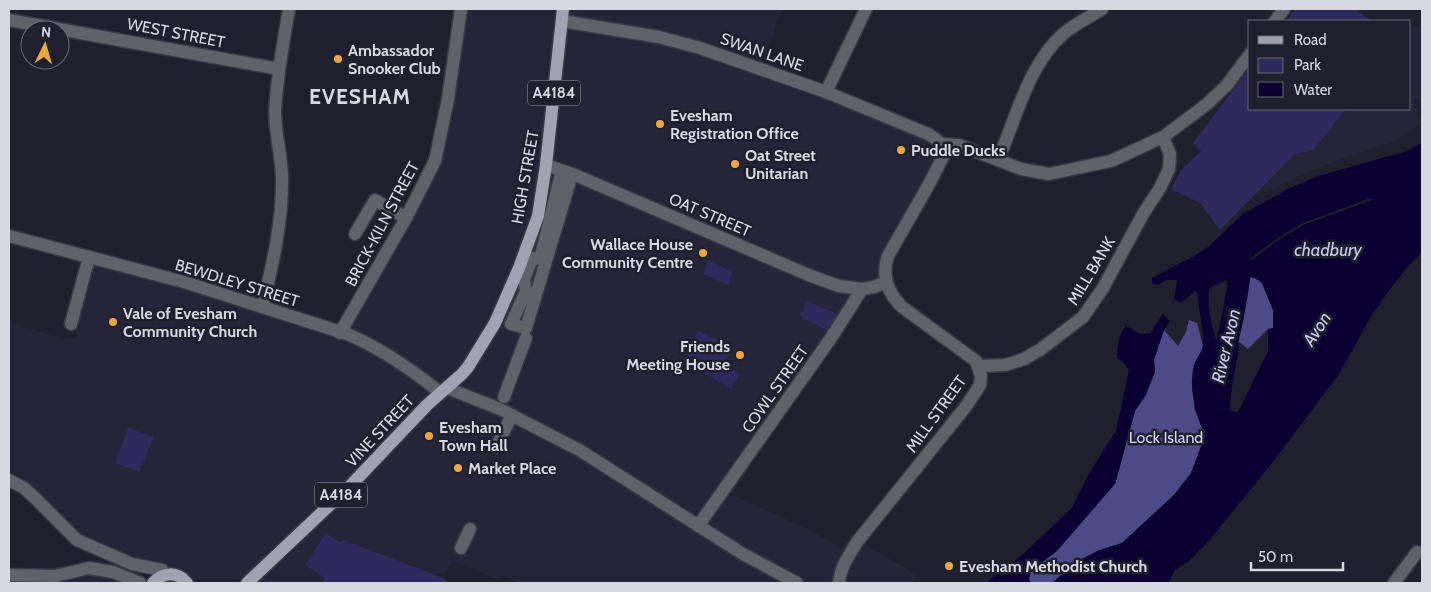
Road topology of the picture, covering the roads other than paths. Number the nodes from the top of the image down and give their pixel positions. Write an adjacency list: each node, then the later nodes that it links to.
1 (289, 9): 10 (street)
2 (460, 9): 16 (street, BRICK-KILN STREET)
3 (866, 9): 11 (street)
4 (1102, 9): 14 (street)
5 (1284, 9): 8 (street)
6 (561, 12): 11 (street, SWAN LANE); 15 (main road, HIGH STREET / A4184)
7 (9, 20): 10 (street, WEST STREET)
8 (1275, 20)
9 (1248, 57): 12 (street)
10 (278, 69): 22 (street)
11 (826, 92): 13 (street, SWAN LANE)
12 (1162, 137): 14 (street); 26 (street, MILL BANK)
13 (941, 144): 14 (street); 20 (street)
14 (998, 160)
15 (546, 166): 21 (street, OAT STREET); 27 (main road, HIGH STREET / A4184)
16 (406, 218): 17 (street); 24 (street, BRICK-KILN STREET)
17 (356, 234)
18 (9, 236): 19 (street, BEWDLEY STREET)
19 (89, 257): 22 (street, BEWDLEY STREET); 23 (street)
20 (886, 282): 21 (street); 26 (street, MILL STREET)
21 (862, 289): 32 (street, COWL STREET)
22 (262, 307): 24 (street, BEWDLEY STREET)
23 (71, 324)
24 (340, 333): 27 (street, BEWDLEY STREET)
25 (526, 333): 25 (street); 28 (street)
26 (979, 366): 44 (street, MILL STREET)
27 (444, 391): 28 (street, BEWDLEY STREET); 39 (main road, VINE STREET / A4184)
28 (502, 403): 29 (street, BEWDLEY STREET)
29 (512, 415): 30 (street); 32 (street, BEWDLEY STREET)
30 (496, 447)
31 (9, 480): 37 (street)
32 (698, 526): 43 (street, BEWDLEY STREET)
33 (470, 529): 34 (street)
34 (461, 548)
35 (1417, 552): 45 (street)
36 (9, 575): 38 (street)
37 (158, 579): 40 (main road)
38 (53, 580): 41 (street)
39 (248, 581): 42 (main road, VINE STREET / A4184)
40 (188, 582)
41 (140, 583)
42 (238, 583)
43 (797, 583)
44 (839, 583)
45 (1394, 583)

